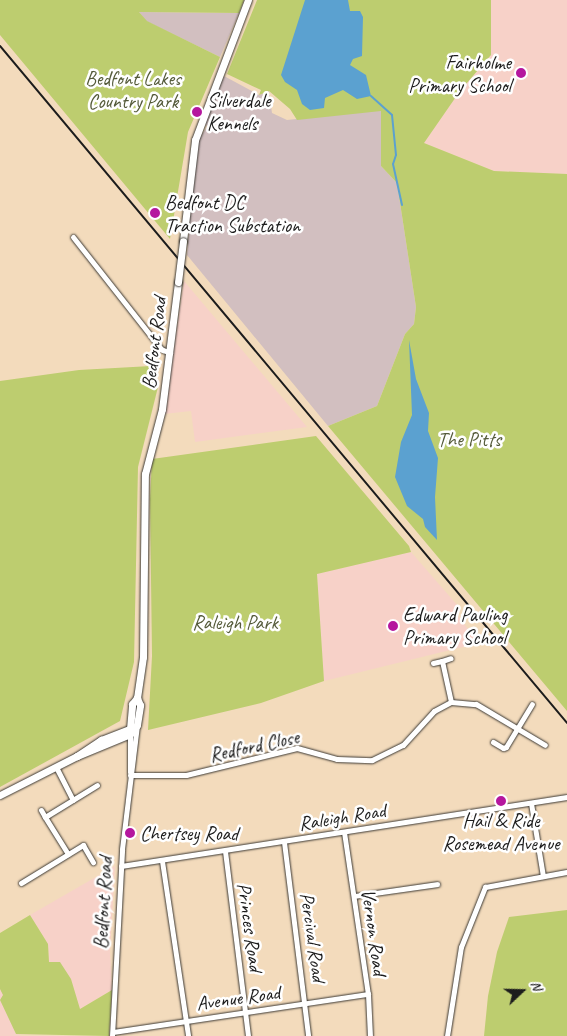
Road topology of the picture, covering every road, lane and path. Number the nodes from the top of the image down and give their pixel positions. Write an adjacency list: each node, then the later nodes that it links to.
1 (248, 0): 3 (street, Bedfont Road, bridge)
2 (73, 237): 3 (street)
3 (170, 353): 10 (street, Bedfont Road)
4 (451, 658): 5 (street)
5 (442, 660): 6 (street); 7 (street)
6 (433, 663)
7 (451, 702): 9 (street); 14 (street, Redford Close)
8 (532, 704): 9 (street)
9 (517, 729): 11 (street); 12 (street)
10 (133, 731): 13 (street); 14 (street, Bedfont Road)
11 (493, 742)
12 (546, 745)
13 (56, 767): 16 (street); 18 (street)
14 (130, 774): 28 (street, Bedfont Road)
15 (97, 785): 18 (street)
16 (0, 796)
17 (567, 797): 19 (street, Raleigh Road)
18 (73, 800): 21 (street)
19 (531, 803): 22 (street, Raleigh Road); 30 (street)
20 (41, 810): 21 (street)
21 (45, 817): 25 (street)
22 (344, 832): 23 (street, Raleigh Road); 33 (street, Vernon Road)
23 (284, 842): 24 (street, Raleigh Road); 35 (street, Percival Road)
24 (225, 851): 26 (street, Raleigh Road); 36 (street, Princes Road)
25 (68, 854): 27 (street); 31 (street)
26 (162, 861): 28 (street, Raleigh Road); 37 (street)
27 (93, 862)
28 (121, 866): 38 (street, Bedfont Road)
29 (567, 872): 30 (street)
30 (544, 876): 43 (street)
31 (21, 883)
32 (437, 884): 33 (street)
33 (354, 896): 34 (street, Vernon Road)
34 (368, 994): 35 (street, Avenue Road); 42 (street, Vernon Road)
35 (306, 1003): 36 (street, Avenue Road); 41 (street, Percival Road)
36 (246, 1012): 37 (street, Avenue Road); 40 (street, Princes Road)
37 (186, 1021): 38 (street, Avenue Road); 39 (street)
38 (112, 1034)
39 (188, 1036)
40 (248, 1036)
41 (308, 1036)
42 (370, 1036)
43 (447, 1036)

